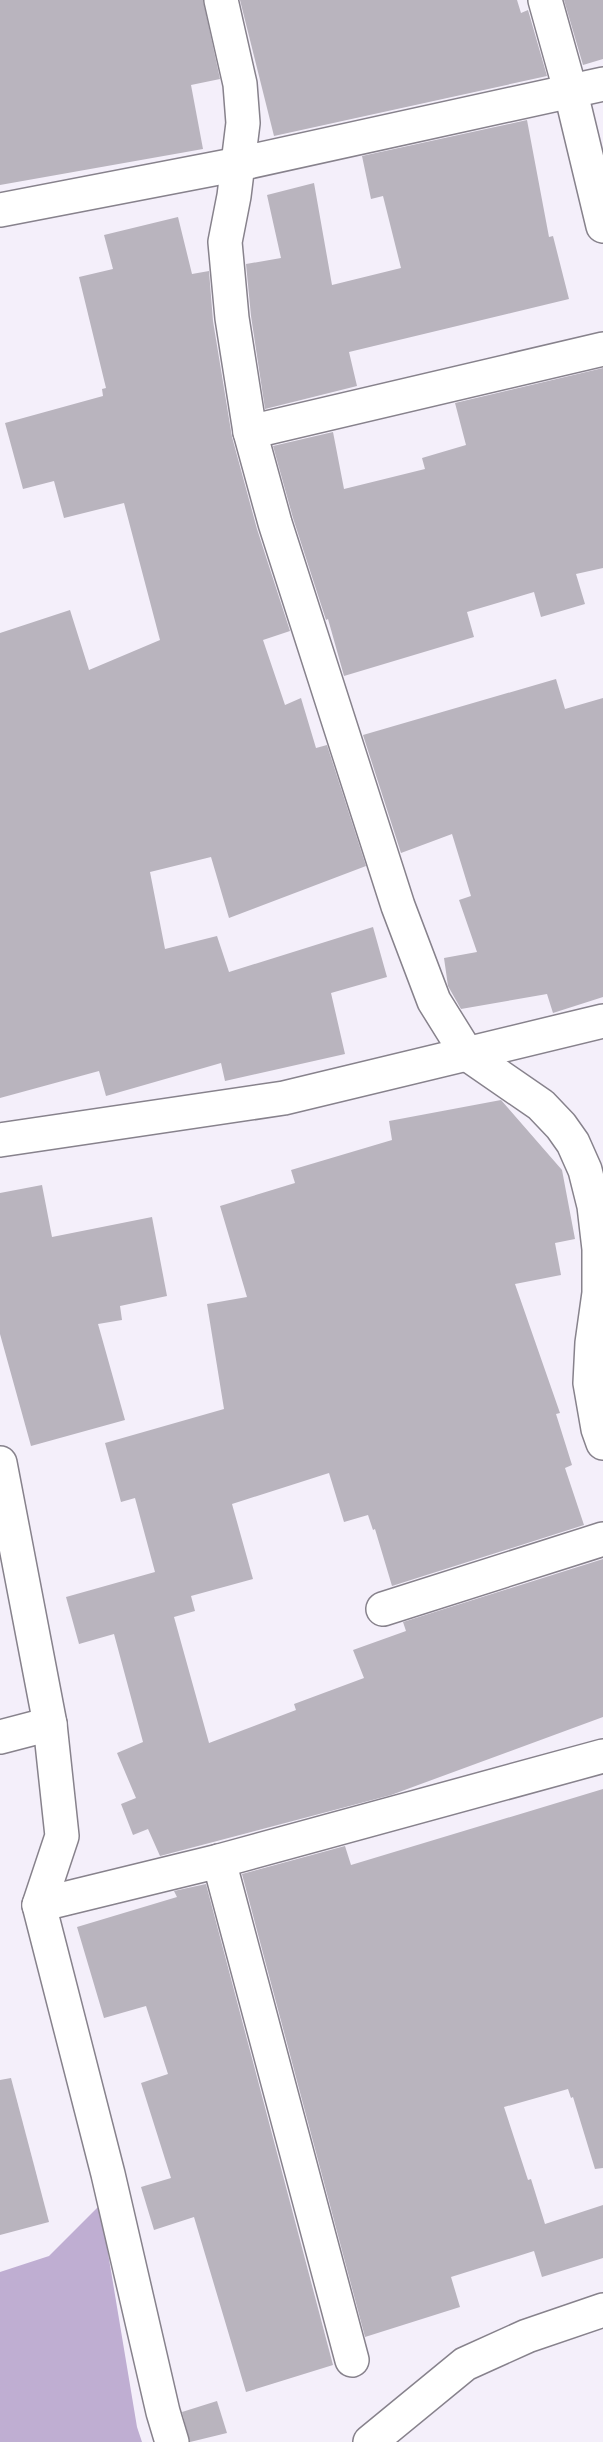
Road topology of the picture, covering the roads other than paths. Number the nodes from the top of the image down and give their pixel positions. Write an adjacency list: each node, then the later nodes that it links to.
1 (221, 0): 5 (street)
2 (545, 0): 4 (street)
3 (603, 84): 4 (street)
4 (571, 93): 5 (street); 7 (street)
5 (239, 164): 6 (street); 9 (street)
6 (0, 210)
7 (603, 226)
8 (603, 349): 9 (street)
9 (250, 432): 11 (street)
10 (603, 1021): 11 (street)
11 (467, 1054): 12 (street); 13 (street)
12 (0, 1140)
13 (603, 1443)
14 (0, 1463): 17 (street)
15 (603, 1539): 16 (street)
16 (383, 1609)
17 (50, 1724): 18 (street); 21 (street)
18 (0, 1737)
19 (603, 1756): 20 (street)
20 (219, 1861): 21 (street); 23 (street)
21 (39, 1905): 24 (street)
22 (603, 2310): 25 (street)
23 (352, 2360)
24 (172, 2442)
25 (370, 2442)

